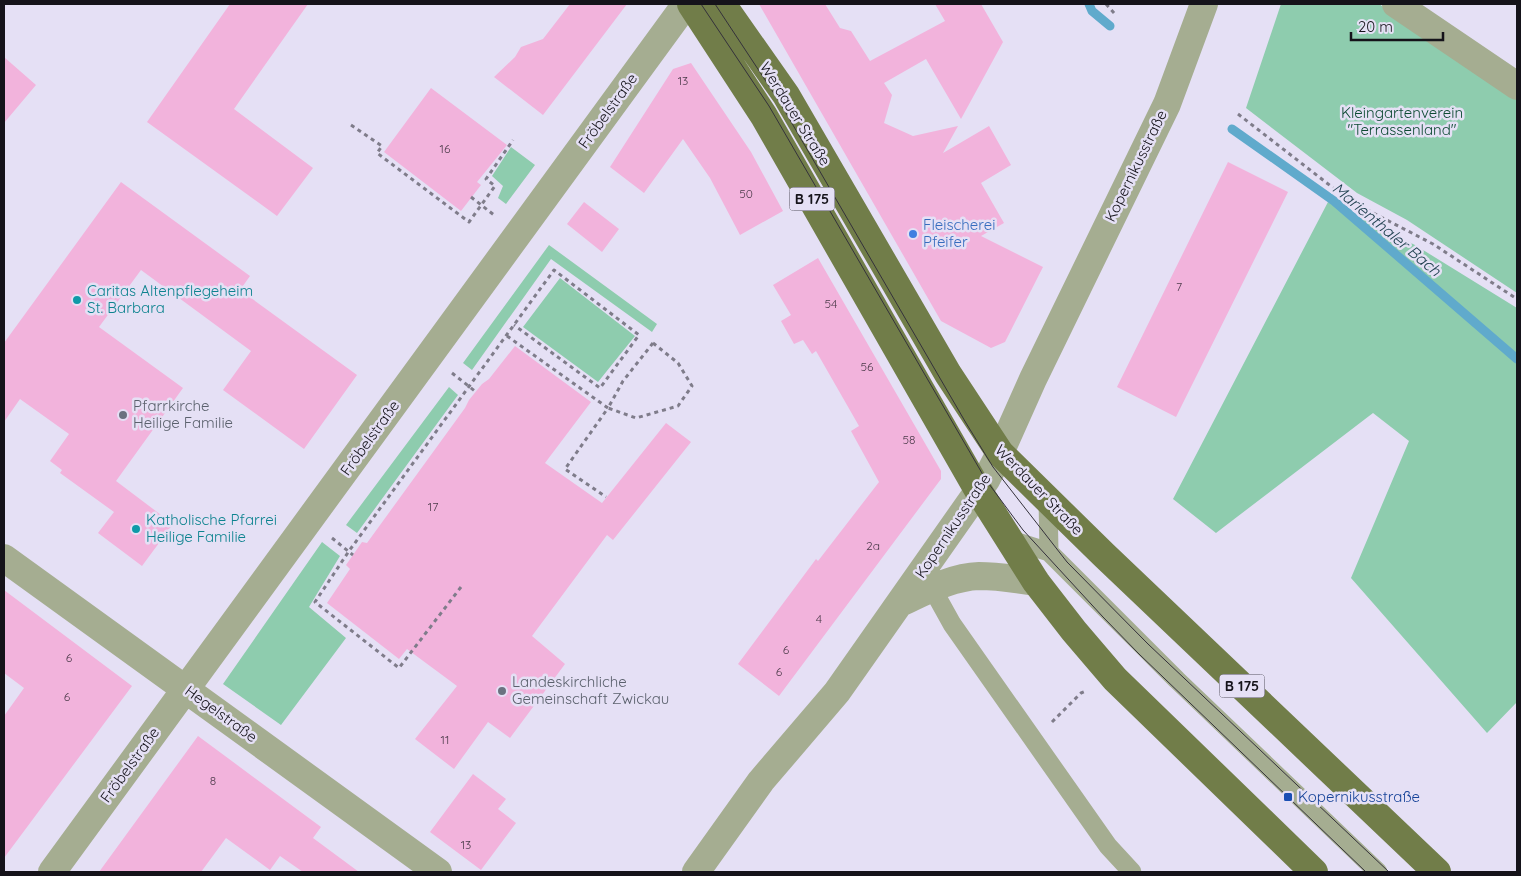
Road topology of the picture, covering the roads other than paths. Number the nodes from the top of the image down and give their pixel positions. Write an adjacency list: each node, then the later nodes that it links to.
1 (686, 4): 16 (street, Fröbelstraße)
2 (691, 4): 8 (main road, Werdauer Straße / B 175)
3 (722, 4): 7 (main road, Werdauer Straße / B 175)
4 (1204, 4): 7 (street, Kopernikusstraße)
5 (1396, 4): 6 (street)
6 (1517, 86)
7 (1000, 453): 8 (street, Kopernikusstraße); 9 (main road, Werdauer Straße / B 175)
8 (978, 490): 10 (main road, Werdauer Straße / B 175); 15 (street, Kopernikusstraße)
9 (1048, 499): 11 (lane); 23 (main road, Werdauer Straße / B 175)
10 (1008, 539): 11 (lane); 13 (main road, Werdauer Straße / B 175)
11 (1049, 552): 22 (lane)
12 (4, 558): 16 (street, Hegelstraße)
13 (1036, 582): 14 (street); 21 (main road, Werdauer Straße / B 175)
14 (932, 588): 15 (street); 20 (lane)
15 (901, 602): 19 (street, Kopernikusstraße)
16 (187, 689): 17 (street, Fröbelstraße); 18 (street, Hegelstraße)
17 (52, 872)
18 (438, 872)
19 (696, 872)
20 (1132, 872)
21 (1314, 872)
22 (1378, 872)
23 (1437, 872)

